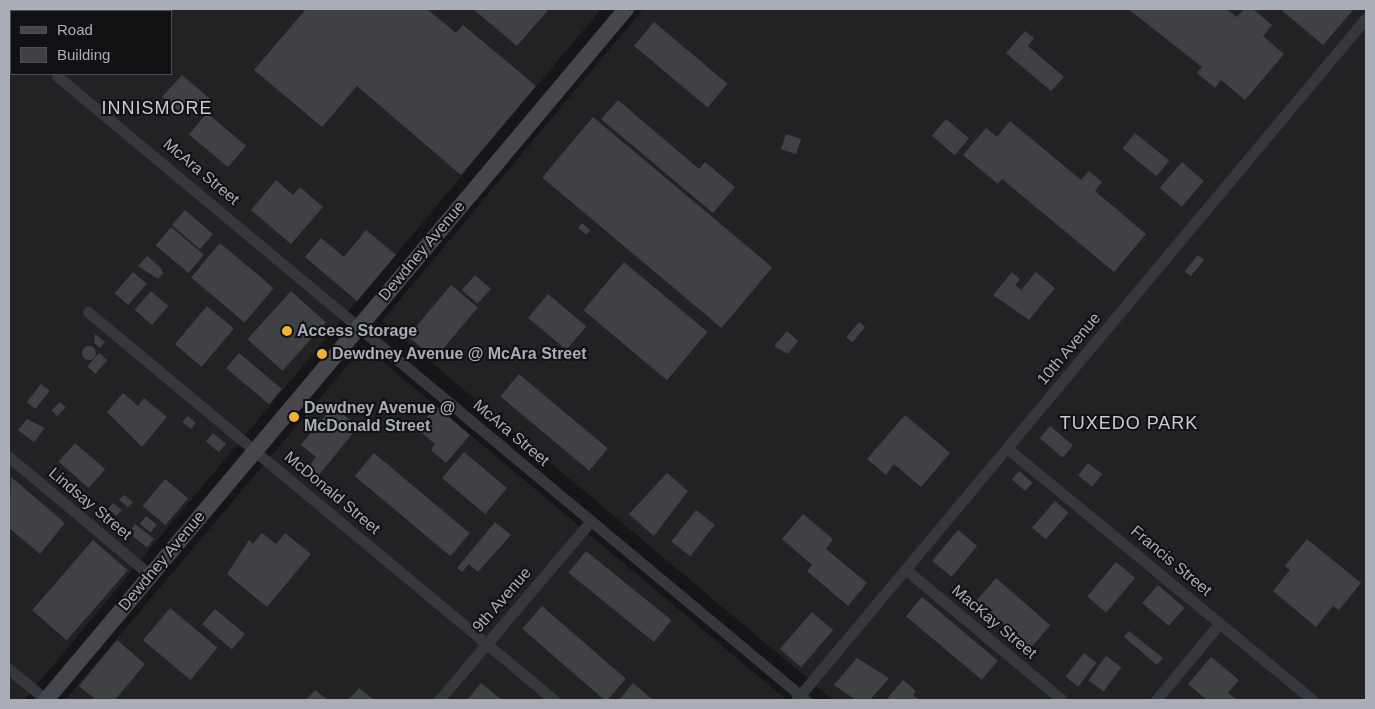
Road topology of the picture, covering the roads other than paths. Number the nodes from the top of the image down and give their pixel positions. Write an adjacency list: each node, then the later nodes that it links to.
1 (626, 9): 5 (street, Dewdney Avenue)
2 (1366, 18): 6 (street, 10th Avenue)
3 (57, 76): 5 (street, McAra Street)
4 (88, 312): 7 (street, McDonald Street)
5 (358, 327): 7 (street, Dewdney Avenue); 9 (street, McAra Street)
6 (1007, 448): 10 (street, 10th Avenue); 12 (street, Francis Street)
7 (255, 450): 11 (street, Dewdney Avenue); 13 (street, McDonald Street)
8 (9, 457): 11 (street, Lindsay Street)
9 (591, 521): 13 (street, 9th Avenue); 15 (street, McAra Street)
10 (905, 569): 15 (street, 10th Avenue); 19 (street, MacKay Street)
11 (150, 575): 16 (street, Dewdney Avenue)
12 (1220, 623): 20 (street); 21 (street, Francis Street)
13 (486, 644): 17 (street, 9th Avenue); 18 (street, McDonald Street)
14 (9, 669): 16 (street)
15 (800, 699)
16 (46, 700)
17 (439, 700)
18 (554, 700)
19 (1062, 700)
20 (1156, 700)
21 (1314, 700)

